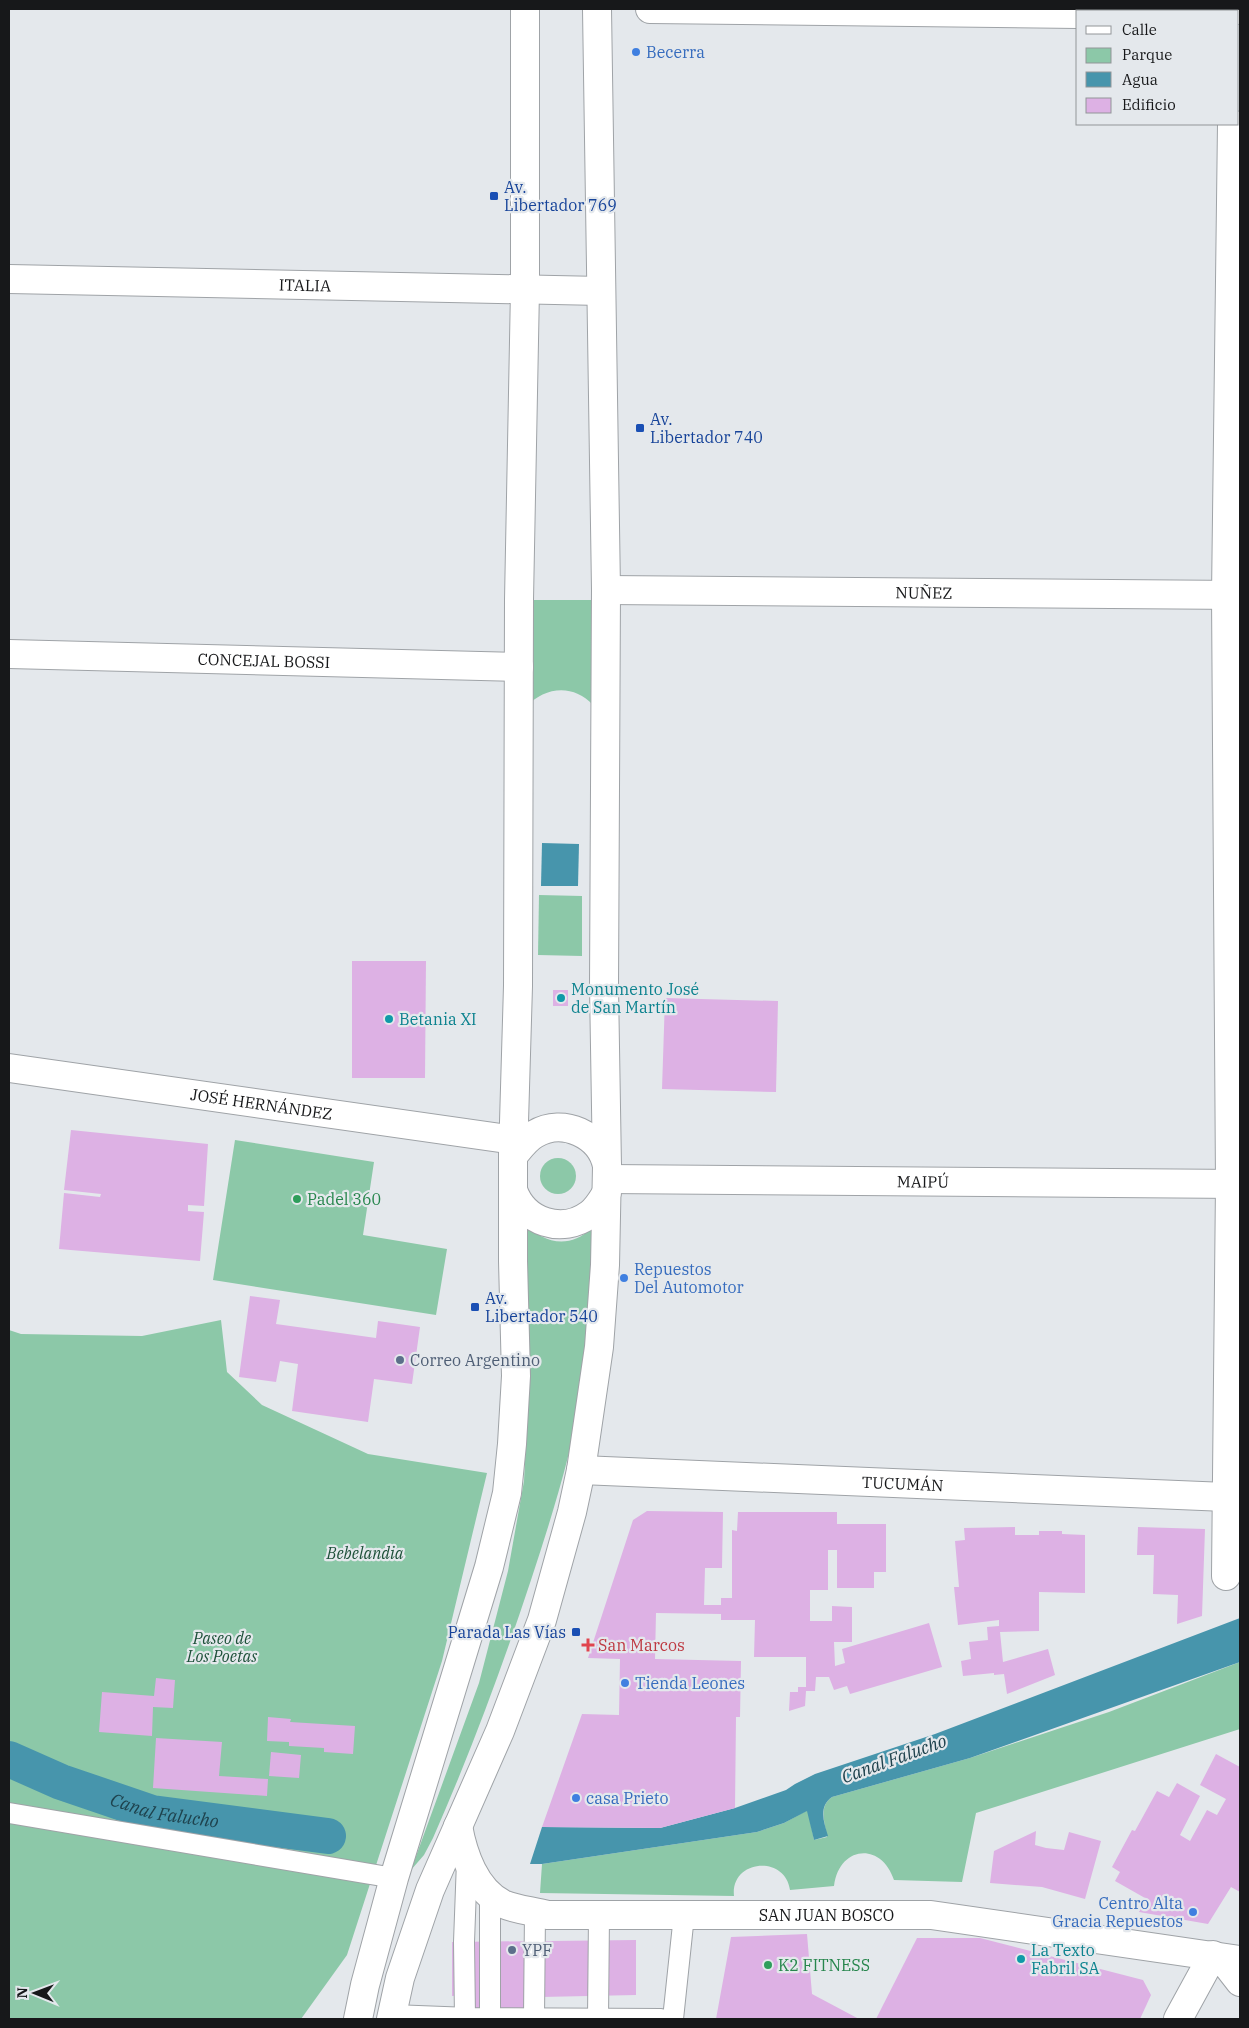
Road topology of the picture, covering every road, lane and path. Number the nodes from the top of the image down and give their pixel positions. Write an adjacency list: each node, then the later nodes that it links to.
1 (525, 9): 7 (street)
2 (596, 9): 8 (street)
3 (650, 9): 4 (street)
4 (1076, 14)
5 (1232, 125): 10 (street)
6 (9, 279): 7 (street, ITALIA)
7 (525, 289): 8 (street, ITALIA); 12 (street)
8 (601, 291): 9 (street)
9 (606, 590): 10 (street, NUÑEZ); 15 (street)
10 (1233, 595): 16 (street)
11 (9, 654): 12 (street, CONCEJAL BOSSI)
12 (519, 667): 14 (street)
13 (9, 1068): 14 (street, JOSÉ HERNÁNDEZ)
14 (514, 1148): 15 (street); 17 (street)
15 (607, 1179): 16 (street, MAIPÚ); 17 (street); 18 (street)
16 (1235, 1184): 19 (street)
17 (513, 1190): 24 (street)
18 (581, 1470): 19 (street, TUCUMÁN); 22 (street)
19 (1226, 1497): 20 (street)
20 (1226, 1576)
21 (9, 1813): 24 (lane)
22 (458, 1826): 23 (street, SAN JUAN BOSCO); 33 (street)
23 (467, 1861): 25 (street, SAN JUAN BOSCO); 34 (lane)
24 (394, 1878): 32 (street)
25 (490, 1894): 26 (street, SAN JUAN BOSCO); 35 (lane)
26 (535, 1912): 27 (street, SAN JUAN BOSCO); 36 (lane)
27 (598, 1915): 28 (street, SAN JUAN BOSCO); 39 (lane)
28 (684, 1915): 29 (street, SAN JUAN BOSCO); 41 (lane)
29 (1213, 1955): 30 (street, SAN JUAN BOSCO); 31 (street); 42 (street)
30 (1240, 1960)
31 (1240, 1982)
32 (365, 1985): 37 (street); 38 (street)
33 (391, 2017): 34 (lane)
34 (465, 2018): 35 (lane)
35 (490, 2018): 36 (lane)
36 (534, 2018): 39 (lane)
37 (348, 2019)
38 (358, 2019)
39 (598, 2019): 40 (lane)
40 (661, 2019)
41 (673, 2019)
42 (1178, 2019)

